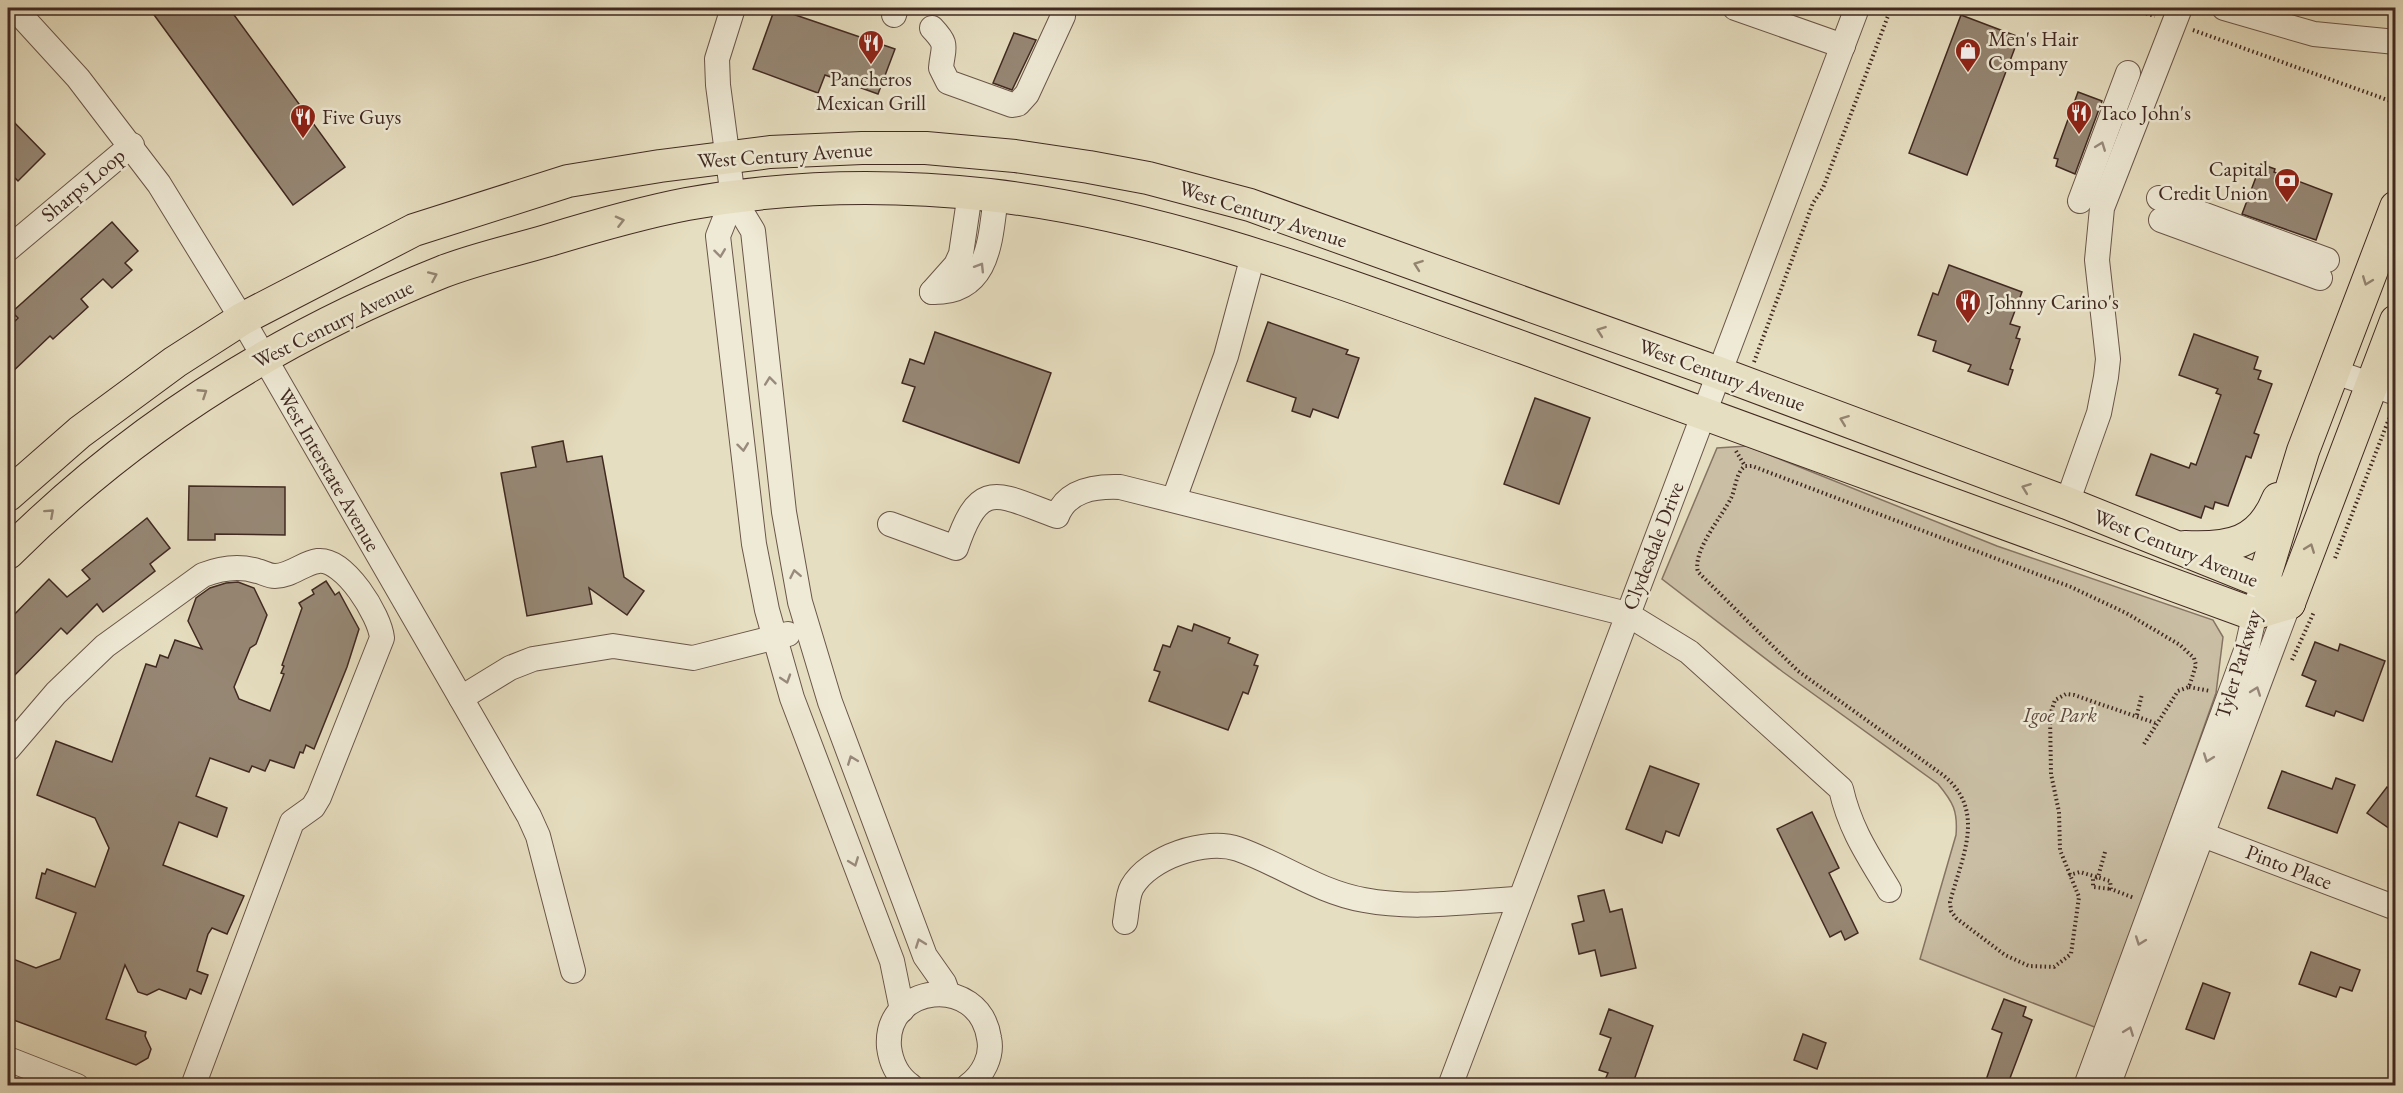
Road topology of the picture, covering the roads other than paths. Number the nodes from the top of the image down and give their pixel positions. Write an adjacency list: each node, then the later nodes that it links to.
1 (733, 8): 14 (street)
2 (1735, 8): 6 (street)
3 (1857, 8): 11 (street, Clydesdale Drive)
4 (2224, 8): 10 (street)
5 (24, 11): 13 (street, West Interstate Avenue)
6 (1772, 14): 11 (street)
7 (2177, 15): 32 (street)
8 (1063, 16): 9 (street)
9 (932, 28)
10 (2396, 42)
11 (1843, 46): 26 (street, Clydesdale Drive)
12 (2128, 73): 16 (street, one-way to 12)
13 (132, 145): 19 (street, Sharps Loop); 22 (street, West Interstate Avenue)
14 (728, 156): 15 (street); 22 (main road, West Century Avenue); 26 (main road, West Century Avenue, one-way to 14)
15 (734, 198): 20 (main road, West Century Avenue, one-way to 20); 24 (main road, West Century Avenue, one-way to 15); 40 (street, one-way to 15); 41 (street, one-way to 41)
16 (2080, 201)
17 (2396, 207): 25 (main road, Tyler Parkway, one-way to 25)
18 (2160, 209): 21 (street)
19 (8, 249)
20 (1254, 252): 28 (main road, West Century Avenue); 31 (street)
21 (2323, 269)
22 (242, 319): 24 (street, West Interstate Avenue); 30 (main road, West Century Avenue)
23 (2396, 321): 27 (main road, Tyler Parkway)
24 (262, 356): 35 (main road, West Century Avenue, one-way to 24); 42 (street, West Interstate Avenue)
25 (2332, 371): 27 (street); 29 (main road, Tyler Parkway)
26 (1719, 373): 28 (street, Clydesdale Drive); 32 (main road, West Century Avenue, one-way to 26)
27 (2384, 389): 37 (main road, Tyler Parkway, one-way to 27)
28 (1704, 412): 38 (street, Clydesdale Drive); 39 (main road, West Century Avenue)
29 (2303, 451): 34 (main road); 36 (main road, Tyler Parkway)
30 (8, 495)
31 (1174, 499): 33 (street); 38 (street)
32 (2067, 503): 34 (main road, West Century Avenue)
33 (890, 524)
34 (2179, 547): 36 (main road, West Century Avenue)
35 (8, 553)
36 (2264, 582): 37 (main road, West Century Avenue); 39 (street, Tyler Parkway)
37 (2289, 603): 39 (main road, West Century Avenue); 44 (street, Tyler Parkway, one-way to 37)
38 (1627, 614): 45 (street); 46 (street, Clydesdale Drive)
39 (2253, 614): 44 (street, Tyler Parkway, one-way to 44)
40 (807, 628): 41 (street); 50 (street, one-way to 40)
41 (774, 638): 42 (street); 51 (street, one-way to 51)
42 (461, 698): 49 (street, West Interstate Avenue)
43 (8, 749): 55 (street)
44 (2192, 831): 47 (street, Pinto Place); 58 (street, Tyler Parkway, one-way to 58); 59 (street, Tyler Parkway, one-way to 44)
45 (1889, 890)
46 (1519, 899): 48 (street); 57 (street, Clydesdale Drive)
47 (2396, 908)
48 (1125, 922)
49 (573, 971)
50 (948, 994): 51 (street); 53 (street)
51 (902, 1010): 56 (street)
52 (8, 1059): 54 (street)
53 (970, 1085)
54 (77, 1086)
55 (193, 1086)
56 (911, 1086)
57 (1450, 1086)
58 (2086, 1086)
59 (2108, 1086)

